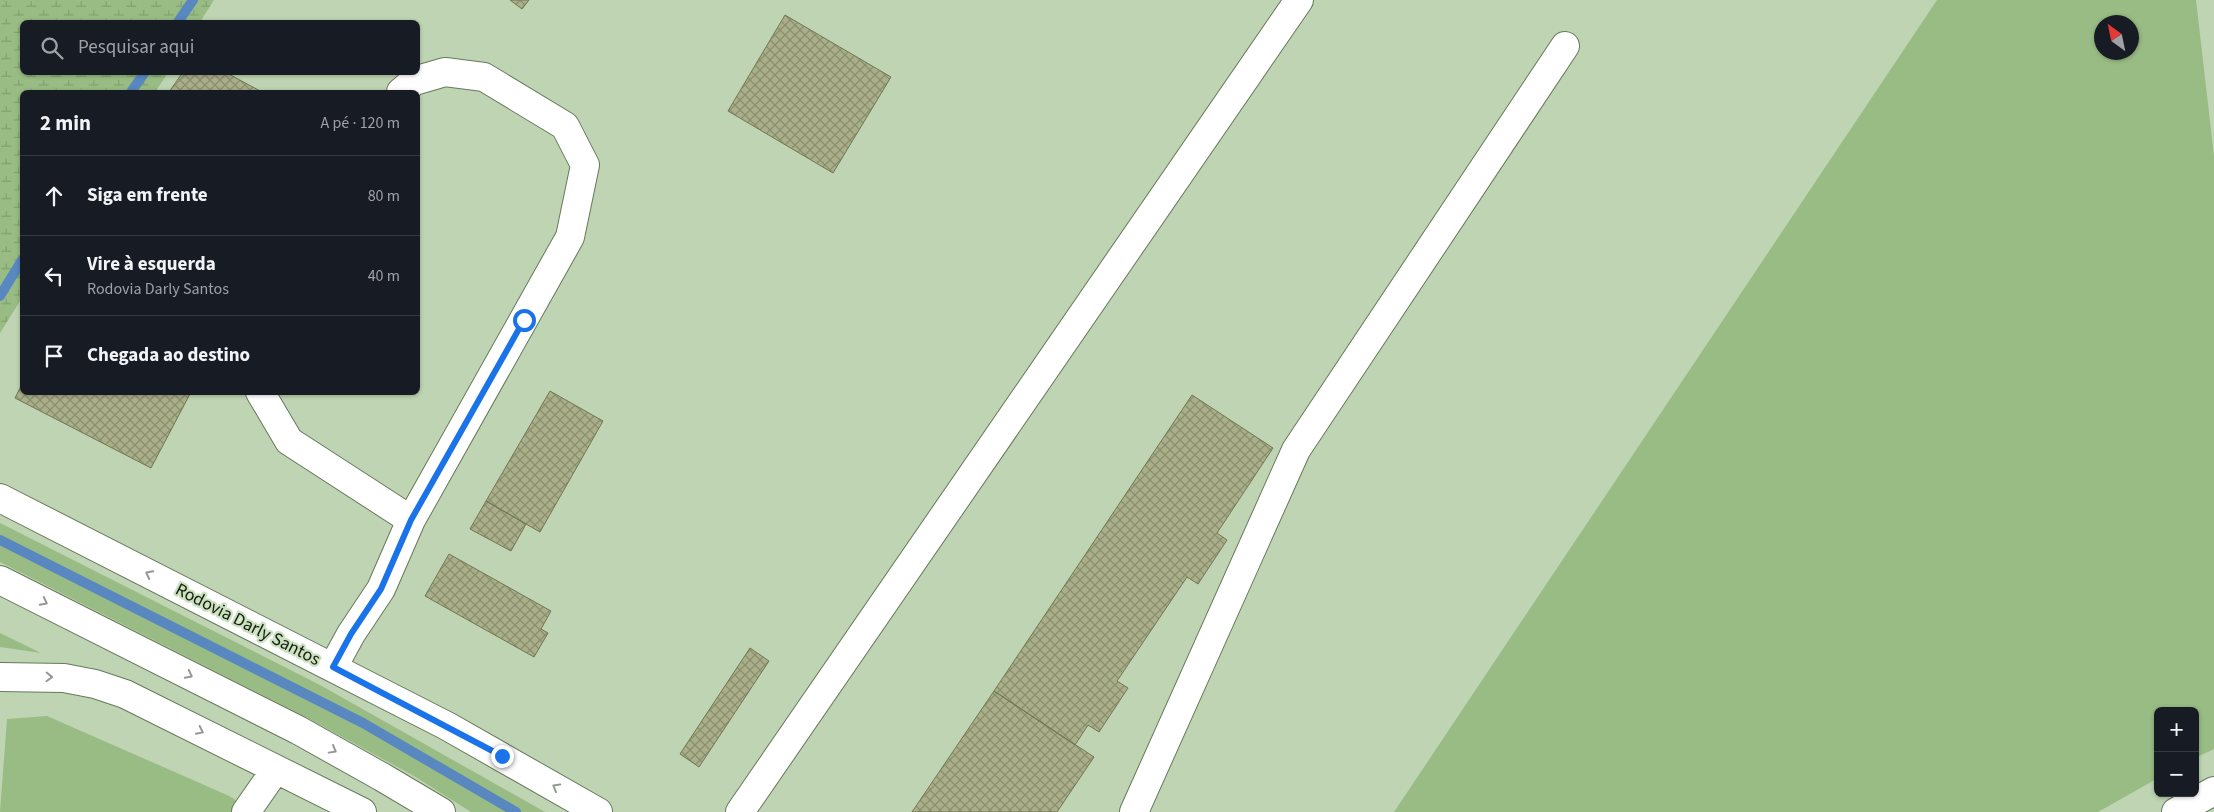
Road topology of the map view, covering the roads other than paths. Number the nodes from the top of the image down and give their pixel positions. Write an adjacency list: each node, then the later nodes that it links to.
1 (1299, 0): 16 (main road)
2 (1565, 46): 17 (main road)
3 (403, 90): 6 (main road)
4 (262, 395): 6 (main road)
5 (0, 498): 8 (main road, Rodovia Darly Santos, one-way to 5)
6 (411, 520): 8 (main road)
7 (0, 580): 14 (main road, one-way to 14)
8 (333, 667): 15 (main road, Rodovia Darly Santos, one-way to 8)
9 (0, 677): 10 (main road, one-way to 10)
10 (276, 769): 12 (main road); 13 (main road)
11 (2214, 791): 18 (main road)
12 (246, 812)
13 (362, 812)
14 (441, 812)
15 (598, 812)
16 (740, 812)
17 (1134, 812)
18 (2176, 812)

